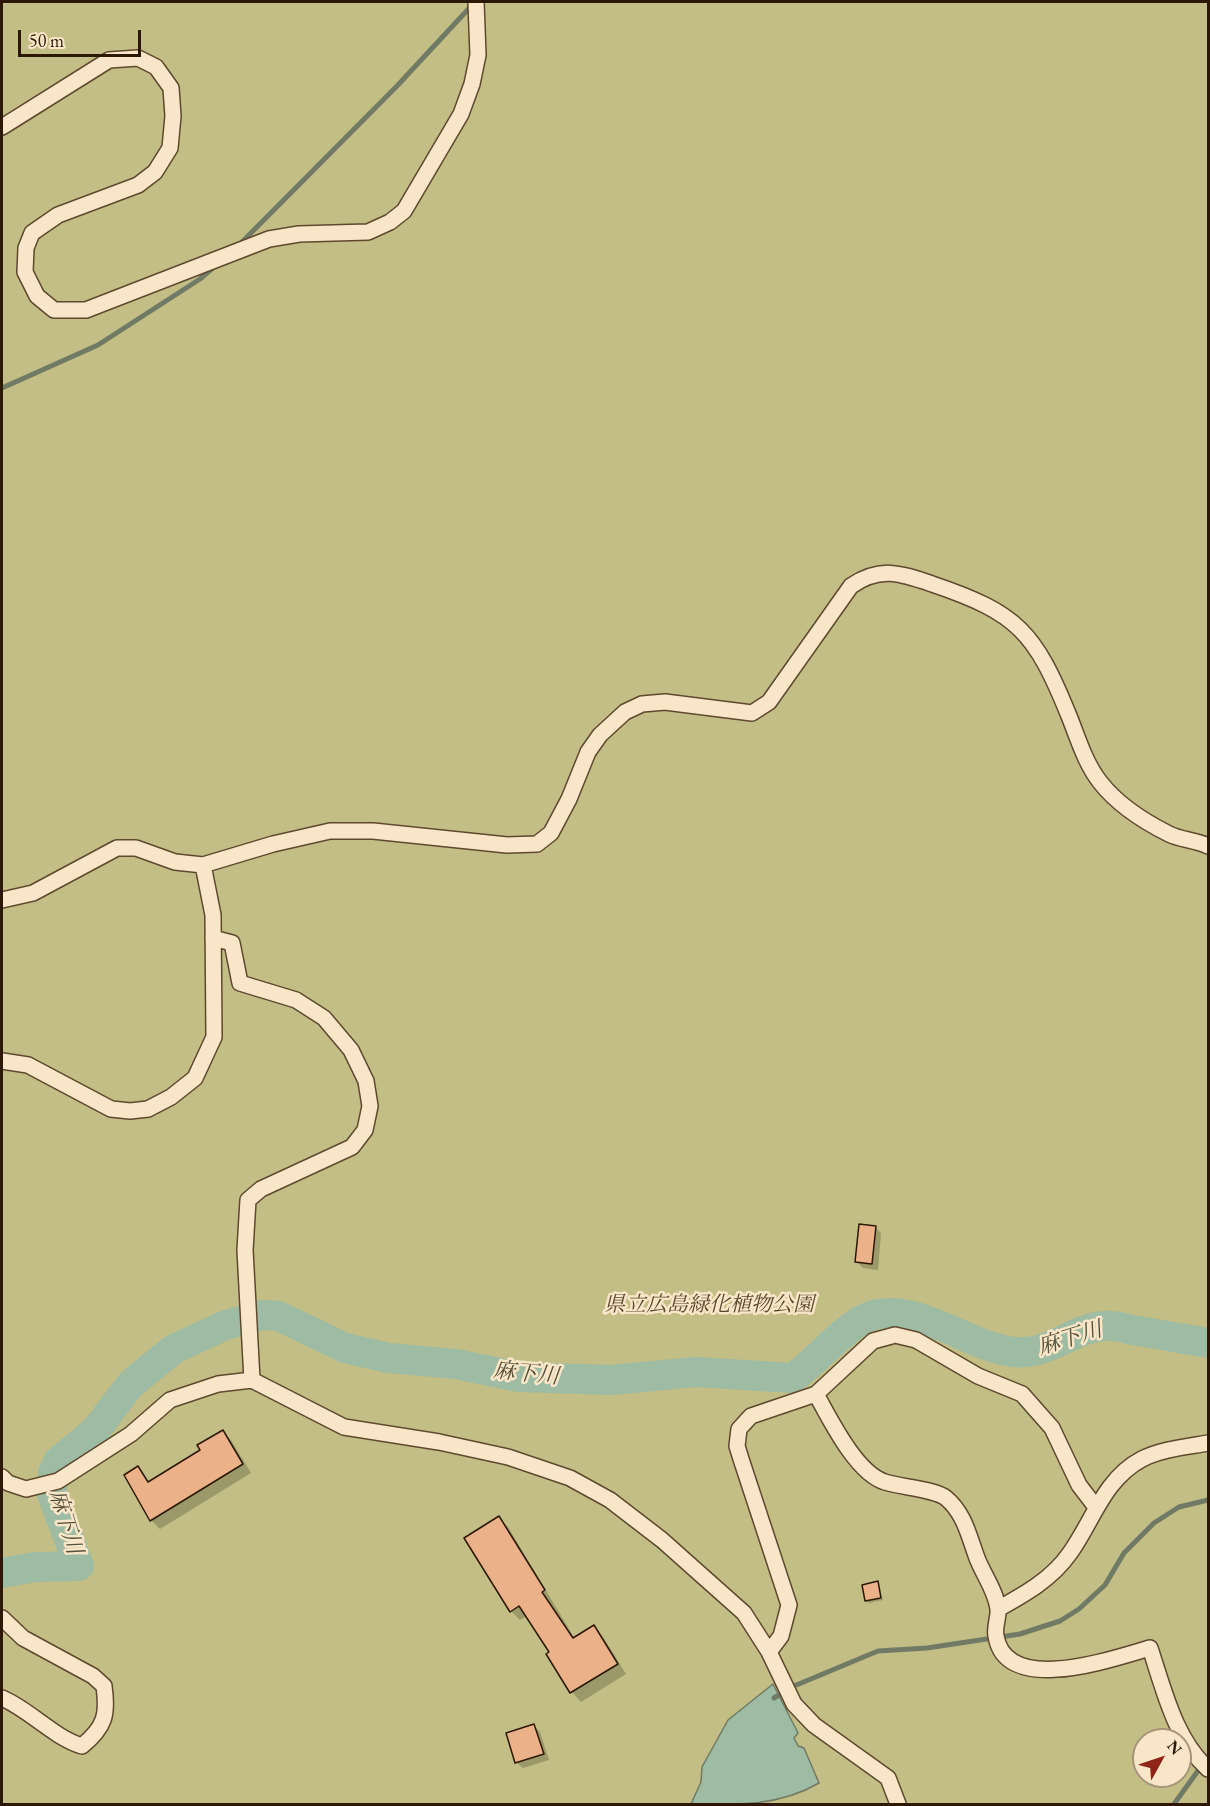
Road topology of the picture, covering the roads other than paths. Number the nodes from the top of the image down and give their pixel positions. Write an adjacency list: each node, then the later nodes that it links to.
1 (476, 2): 2 (street)
2 (2, 127)
3 (1209, 846): 4 (street)
4 (203, 866): 5 (street); 6 (street)
5 (2, 900)
6 (213, 938): 7 (street); 8 (street)
7 (2, 1061)
8 (252, 1380): 11 (street); 15 (street)
9 (816, 1394): 12 (street); 13 (street); 15 (street)
10 (1209, 1443): 12 (street)
11 (2, 1477)
12 (1095, 1506): 13 (street)
13 (998, 1609): 17 (street)
14 (2, 1618): 16 (street)
15 (769, 1652): 18 (street)
16 (2, 1698)
17 (1209, 1769)
18 (898, 1804)

